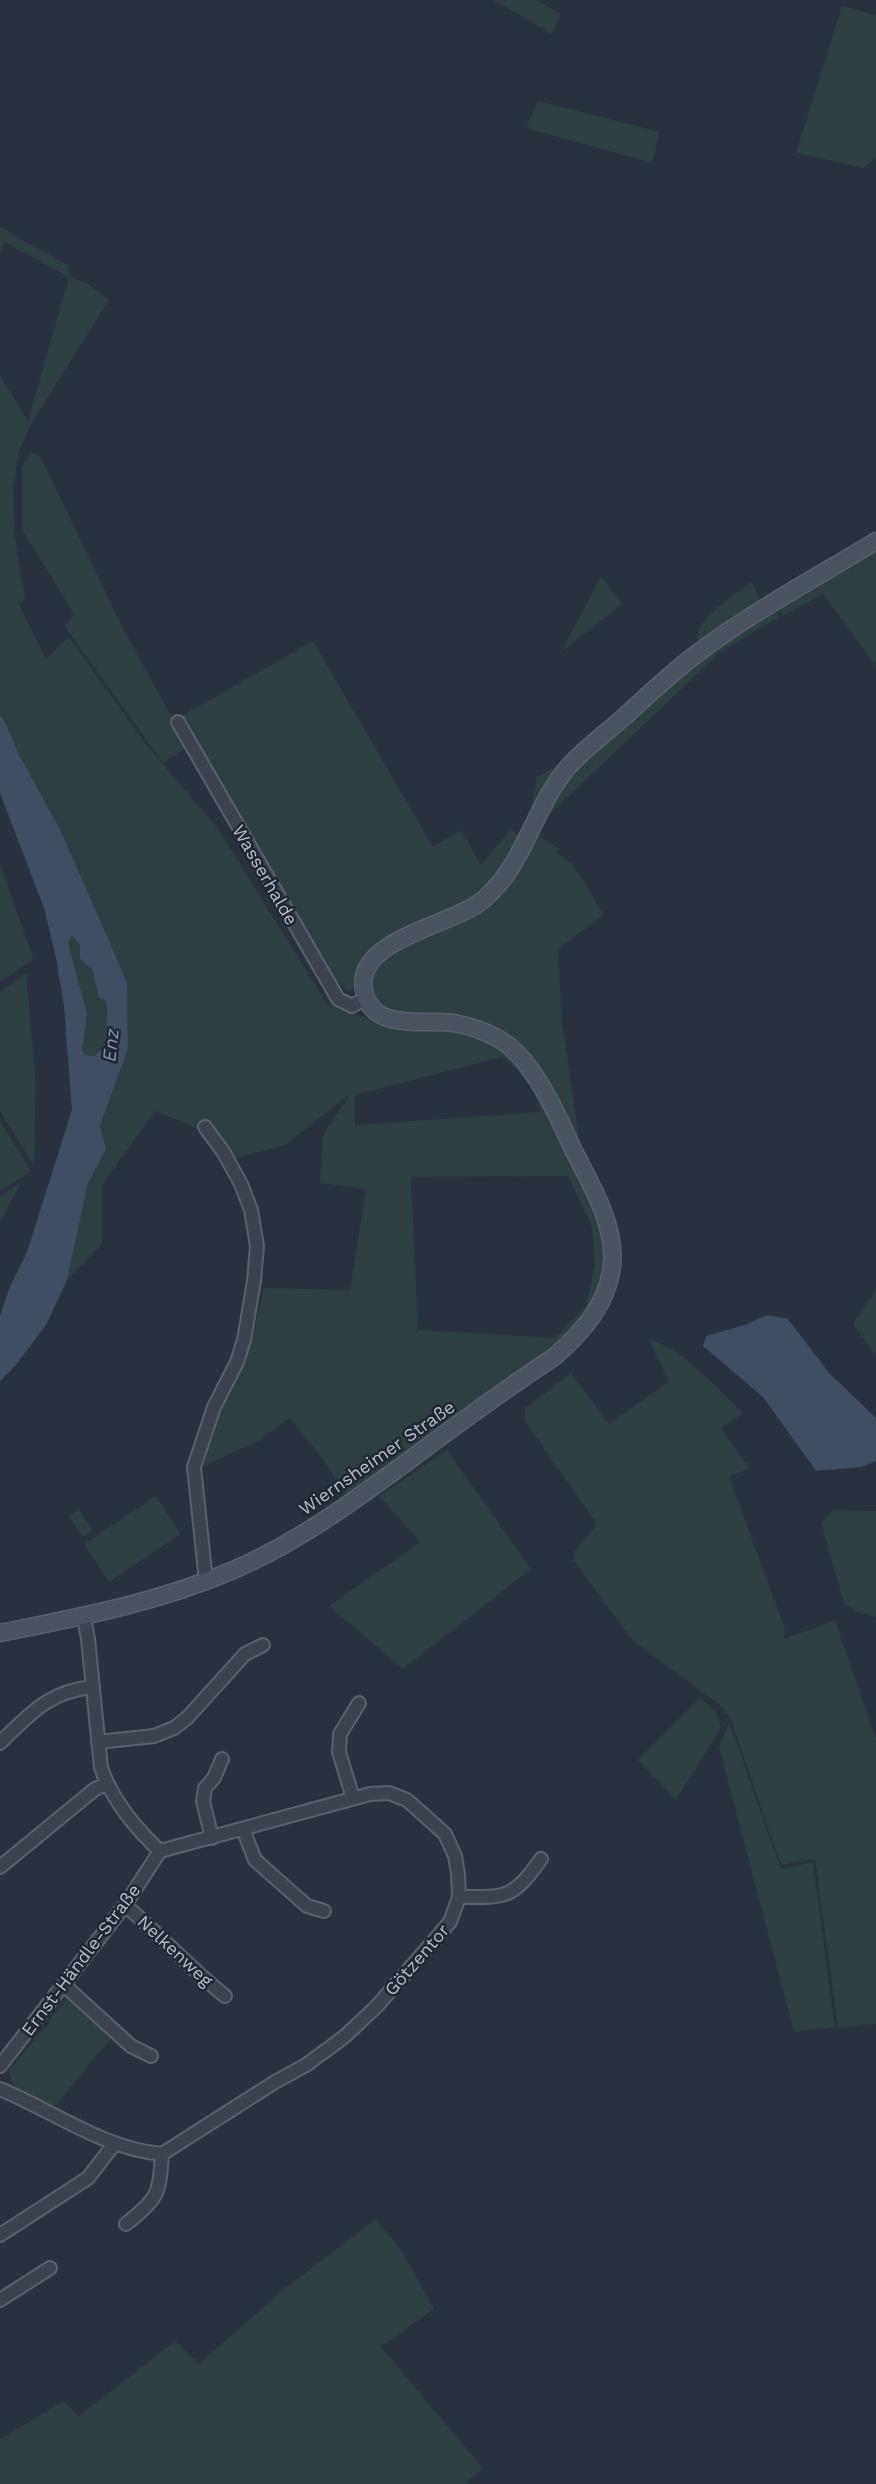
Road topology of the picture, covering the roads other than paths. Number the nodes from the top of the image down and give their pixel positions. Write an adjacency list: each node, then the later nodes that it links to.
1 (876, 541): 3 (main road)
2 (178, 722): 3 (street, Wasserhalde)
3 (366, 998): 5 (main road, Wiernsheimer Straße)
4 (205, 1127): 5 (street)
5 (206, 1581): 6 (main road, Wiernsheimer Straße)
6 (84, 1618): 7 (main road, Wiernsheimer Straße); 9 (street)
7 (0, 1633)
8 (263, 1645): 11 (street)
9 (93, 1687): 11 (street); 12 (street)
10 (359, 1703): 15 (street)
11 (98, 1742): 14 (street)
12 (0, 1743)
13 (222, 1759): 17 (street)
14 (107, 1784): 18 (street); 20 (street)
15 (353, 1798): 16 (street); 21 (street)
16 (243, 1829): 17 (street); 23 (street)
17 (212, 1838): 18 (street)
18 (160, 1852): 22 (street, Ernst-Händle-Straße)
19 (541, 1859): 21 (street)
20 (0, 1867)
21 (459, 1896): 30 (street, Götzentor)
22 (125, 1905): 24 (street, Ernst-Händle-Straße); 25 (street, Nelkenweg)
23 (324, 1911)
24 (64, 1985): 26 (street); 27 (street, Ernst-Händle-Straße)
25 (225, 1996)
26 (151, 2056)
27 (0, 2066)
28 (0, 2089): 29 (street)
29 (115, 2143): 30 (street); 32 (street)
30 (162, 2154): 31 (street)
31 (126, 2224)
32 (0, 2235)
33 (50, 2268): 34 (street)
34 (0, 2301)

